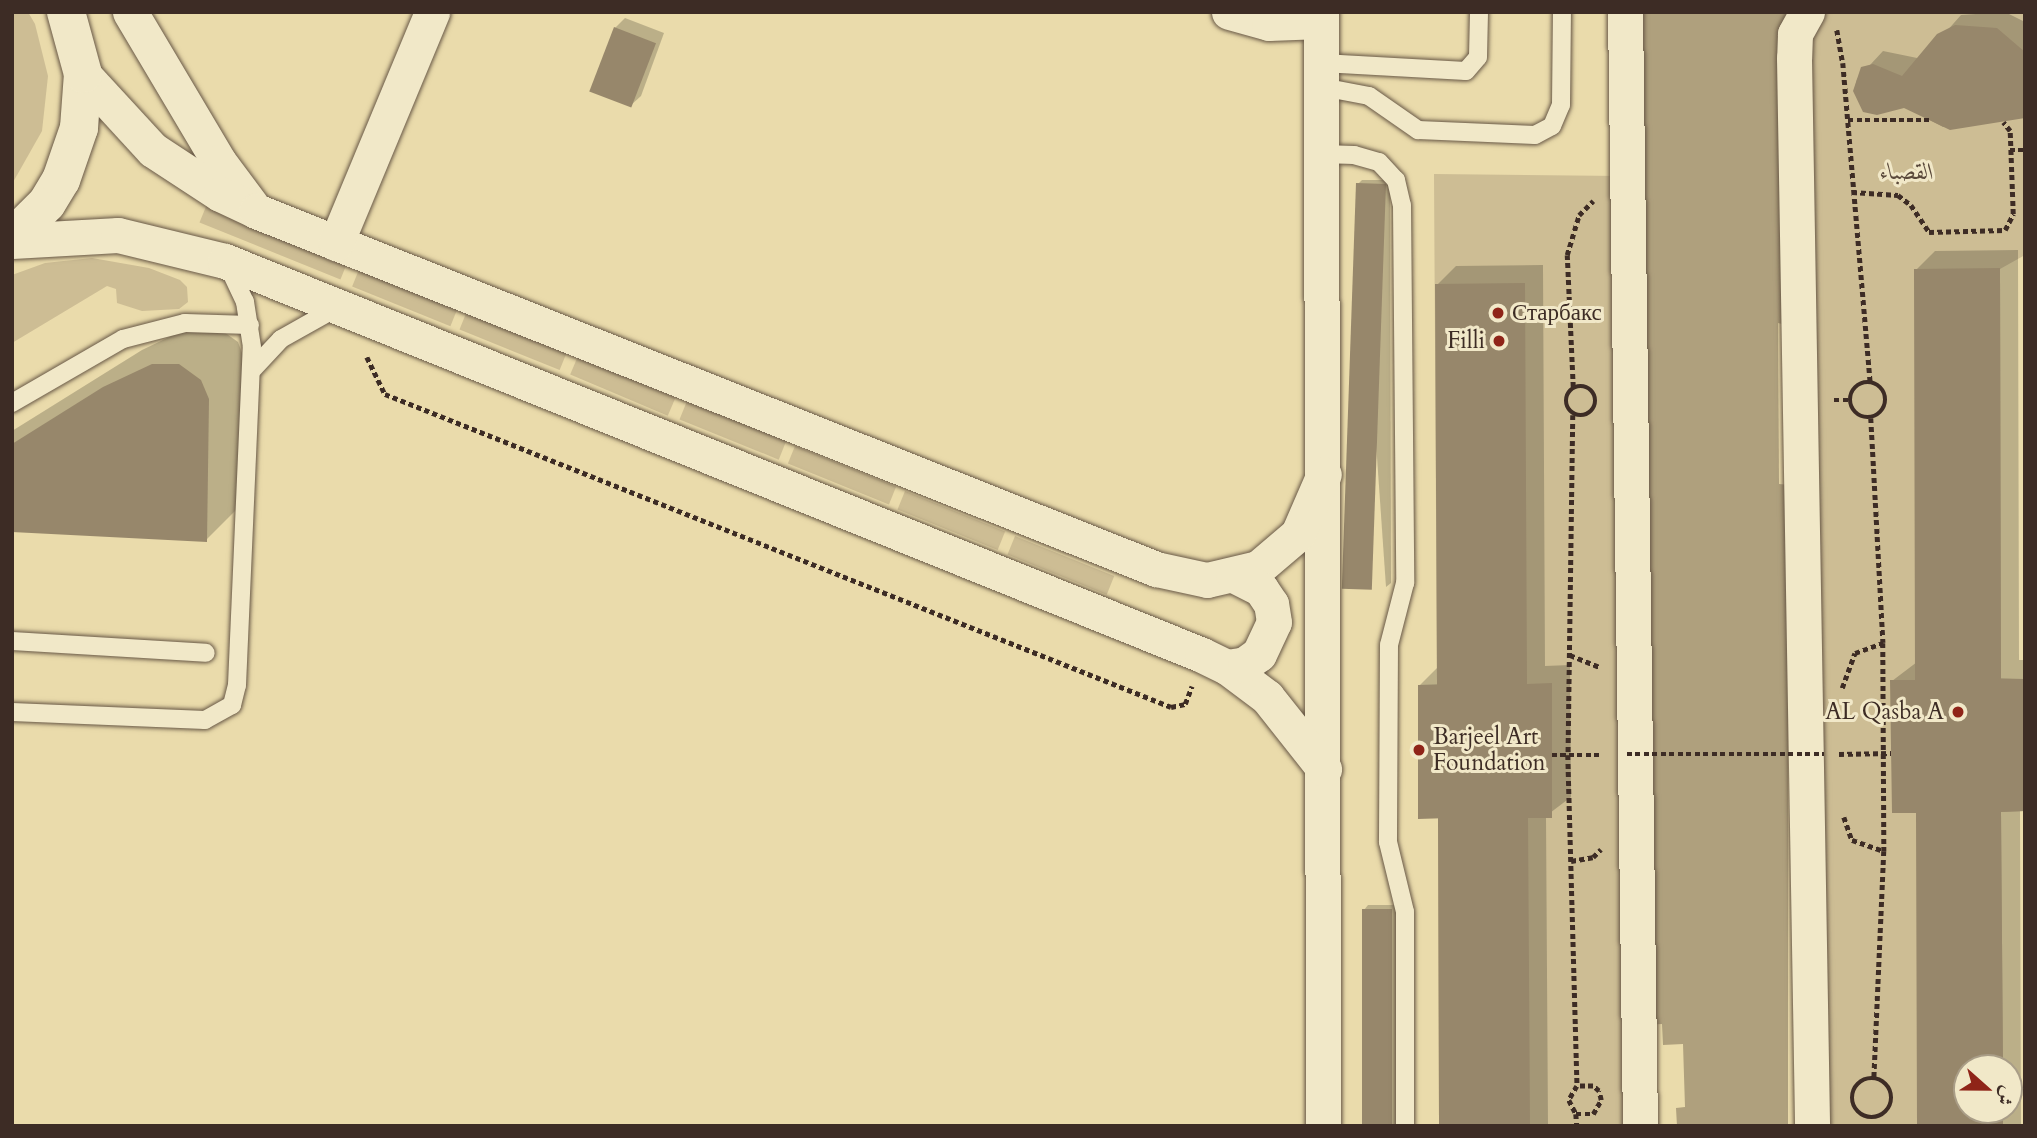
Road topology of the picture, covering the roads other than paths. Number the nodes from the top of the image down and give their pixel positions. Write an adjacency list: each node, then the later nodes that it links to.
1 (66, 12): 10 (main road)
2 (130, 12): 13 (street)
3 (432, 12): 15 (street)
4 (1229, 12): 9 (street)
5 (1479, 12): 11 (lane)
6 (1562, 12): 11 (lane)
7 (1625, 12): 30 (street)
8 (1820, 16): 31 (street)
9 (1321, 17): 11 (street)
10 (83, 74): 13 (street); 14 (main road)
11 (1322, 75): 12 (street)
12 (1322, 154): 21 (street); 29 (lane)
13 (256, 211): 15 (street)
14 (12, 240): 16 (street)
15 (336, 243): 22 (street)
16 (225, 261): 17 (street); 18 (lane)
17 (338, 307): 19 (lane); 25 (street)
18 (250, 325): 19 (lane); 20 (lane)
19 (251, 370): 26 (lane)
20 (12, 403)
21 (1324, 474): 22 (street); 27 (street)
22 (1233, 575): 25 (street)
23 (12, 641): 24 (lane)
24 (206, 653)
25 (1214, 661): 27 (street)
26 (12, 712)
27 (1324, 769): 28 (street)
28 (1323, 1126)
29 (1405, 1126)
30 (1640, 1126)
31 (1812, 1126)

